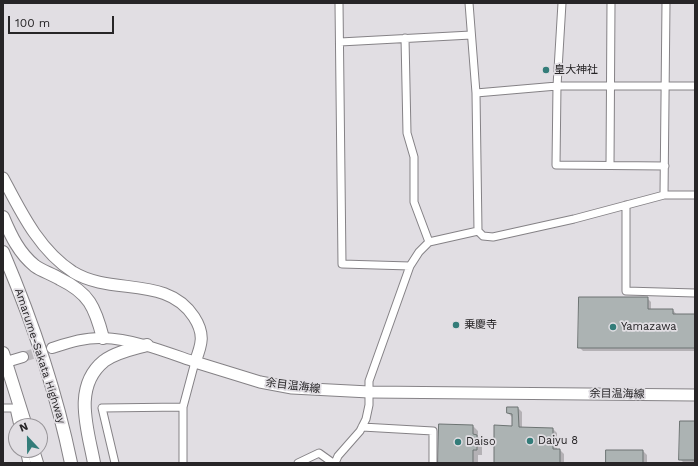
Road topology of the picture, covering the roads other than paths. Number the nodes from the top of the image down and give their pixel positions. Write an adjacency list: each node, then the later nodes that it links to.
1 (339, 3): 8 (street)
2 (469, 3): 6 (street)
3 (562, 3): 10 (street)
4 (611, 3): 11 (street)
5 (666, 3): 9 (street)
6 (471, 35): 7 (street); 13 (street)
7 (405, 38): 8 (street); 22 (street)
8 (340, 42): 24 (street)
9 (666, 85): 11 (street); 12 (street); 15 (street)
10 (556, 86): 11 (street); 13 (street); 14 (street)
11 (611, 86): 14 (street)
12 (695, 86)
13 (476, 93): 21 (street)
14 (610, 166): 15 (street)
15 (664, 166): 18 (street)
16 (3, 178): 32 (main road)
17 (695, 194): 18 (street)
18 (664, 195): 19 (street)
19 (626, 205): 21 (street); 26 (street)
20 (3, 217): 27 (highway)
21 (478, 231): 22 (street)
22 (428, 242): 24 (street)
23 (3, 252): 41 (highway, Amarume-Sakata Highway)
24 (410, 266): 33 (street)
25 (3, 270): 40 (highway, Amarume-Sakata Highway)
26 (695, 292)
27 (103, 338): 28 (street); 29 (street)
28 (148, 346): 32 (street); 42 (highway)
29 (52, 348)
30 (23, 357): 31 (street)
31 (4, 359): 38 (highway)
32 (195, 362): 33 (main road, 余目温海線); 35 (street)
33 (369, 392): 34 (main road, 余目温海線); 39 (street)
34 (695, 395)
35 (182, 407): 43 (street); 44 (street)
36 (3, 408): 37 (street)
37 (16, 418)
38 (23, 418)
39 (362, 427): 46 (street); 47 (street)
40 (63, 463)
41 (71, 463)
42 (94, 463)
43 (115, 463)
44 (183, 463)
45 (298, 463): 46 (street)
46 (334, 463)
47 (433, 463)

